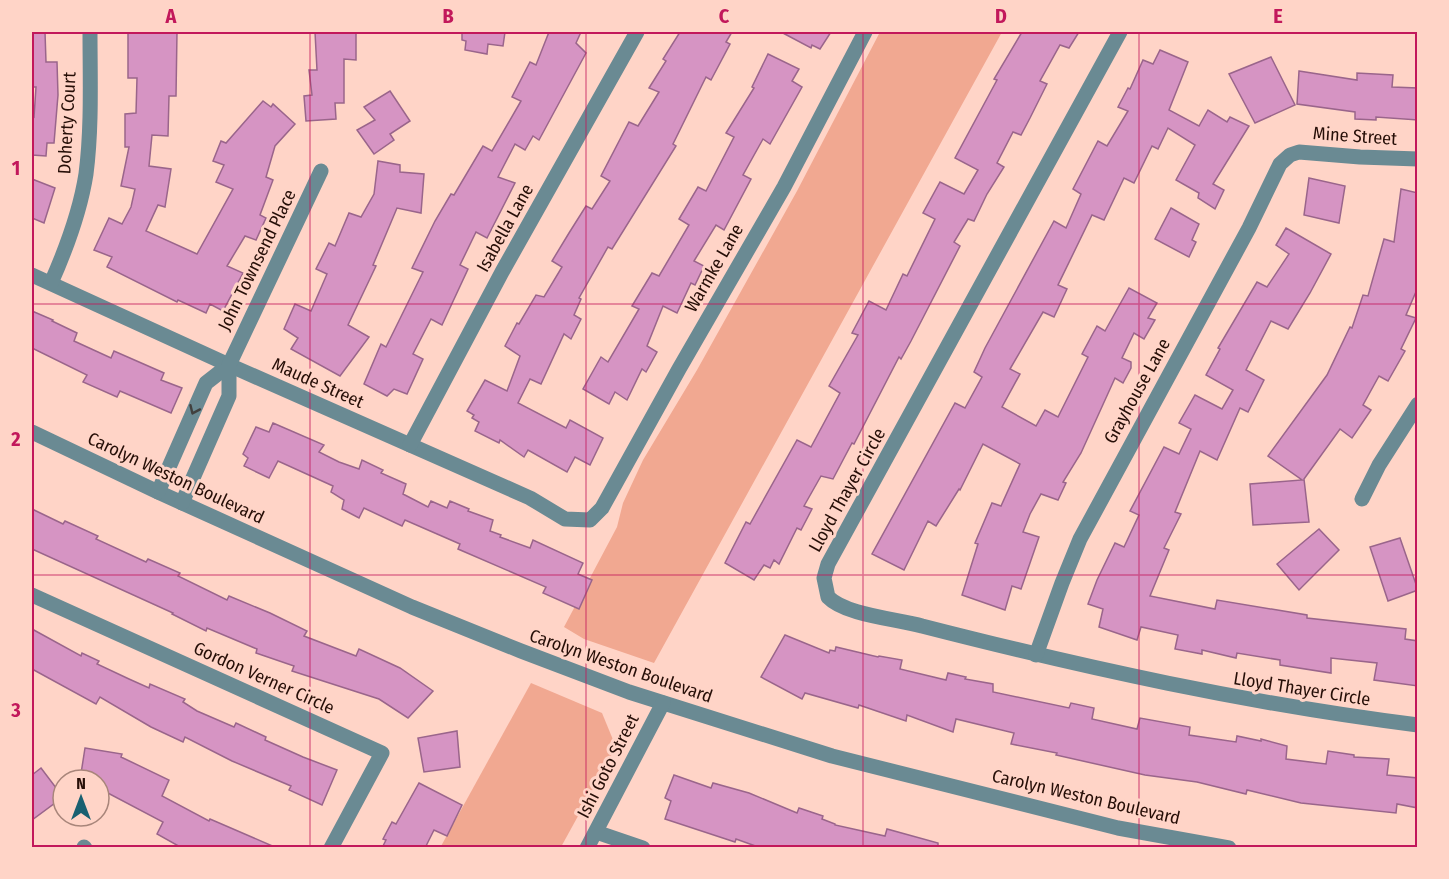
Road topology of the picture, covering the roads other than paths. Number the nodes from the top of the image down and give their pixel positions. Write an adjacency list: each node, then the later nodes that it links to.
1 (90, 32): 9 (street, Doherty Court)
2 (636, 32): 13 (street, Isabella Lane)
3 (865, 32): 17 (street, Warmke Lane)
4 (1120, 32): 19 (street, Lloyd Thayer Circle)
5 (1290, 155): 6 (street, Mine Street); 19 (street, Grayhouse Lane)
6 (1418, 159)
7 (321, 171): 10 (street, John Townsend Place)
8 (32, 275): 9 (street, Maude Street)
9 (51, 283): 10 (street, Maude Street)
10 (229, 365): 13 (street, Maude Street); 14 (street, John Townsend Place, one-way to 14); 16 (street, John Townsend Place)
11 (1418, 404): 15 (street)
12 (32, 432): 14 (street, Carolyn Weston Boulevard)
13 (410, 445): 17 (street, Maude Street)
14 (158, 492): 16 (street, Carolyn Weston Boulevard)
15 (1362, 500)
16 (182, 503): 20 (street, Carolyn Weston Boulevard)
17 (590, 520)
18 (32, 595): 23 (street, Gordon Verner Circle)
19 (1036, 655): 21 (street, Lloyd Thayer Circle)
20 (663, 703): 22 (street, Ishi Goto Street); 26 (street, Carolyn Weston Boulevard)
21 (1418, 725)
22 (596, 832): 24 (street, Ishi Goto Street); 25 (street)
23 (331, 848)
24 (587, 848)
25 (643, 848)
26 (1229, 848)

